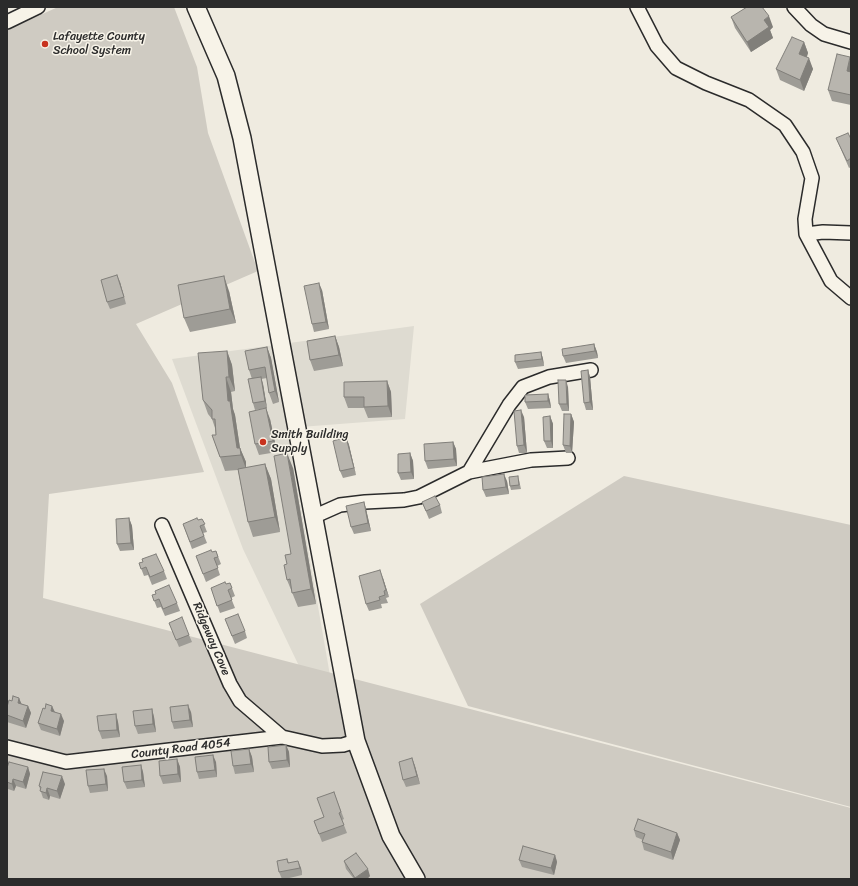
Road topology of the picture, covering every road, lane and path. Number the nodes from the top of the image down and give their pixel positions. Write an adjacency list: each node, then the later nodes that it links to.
1 (38, 7): 5 (street)
2 (637, 7): 8 (street)
3 (794, 7): 6 (street)
4 (199, 10): 13 (main road)
5 (7, 22)
6 (851, 42)
7 (851, 233): 8 (street)
8 (806, 234): 9 (street)
9 (851, 298)
10 (591, 370): 12 (street)
11 (568, 458): 12 (street)
12 (469, 472): 13 (street)
13 (312, 517): 16 (main road)
14 (162, 525): 15 (street, Ridgeway Cove)
15 (282, 737): 16 (street, County Road 4054); 17 (street, County Road 4054)
16 (356, 742): 18 (main road)
17 (7, 747)
18 (416, 879)

